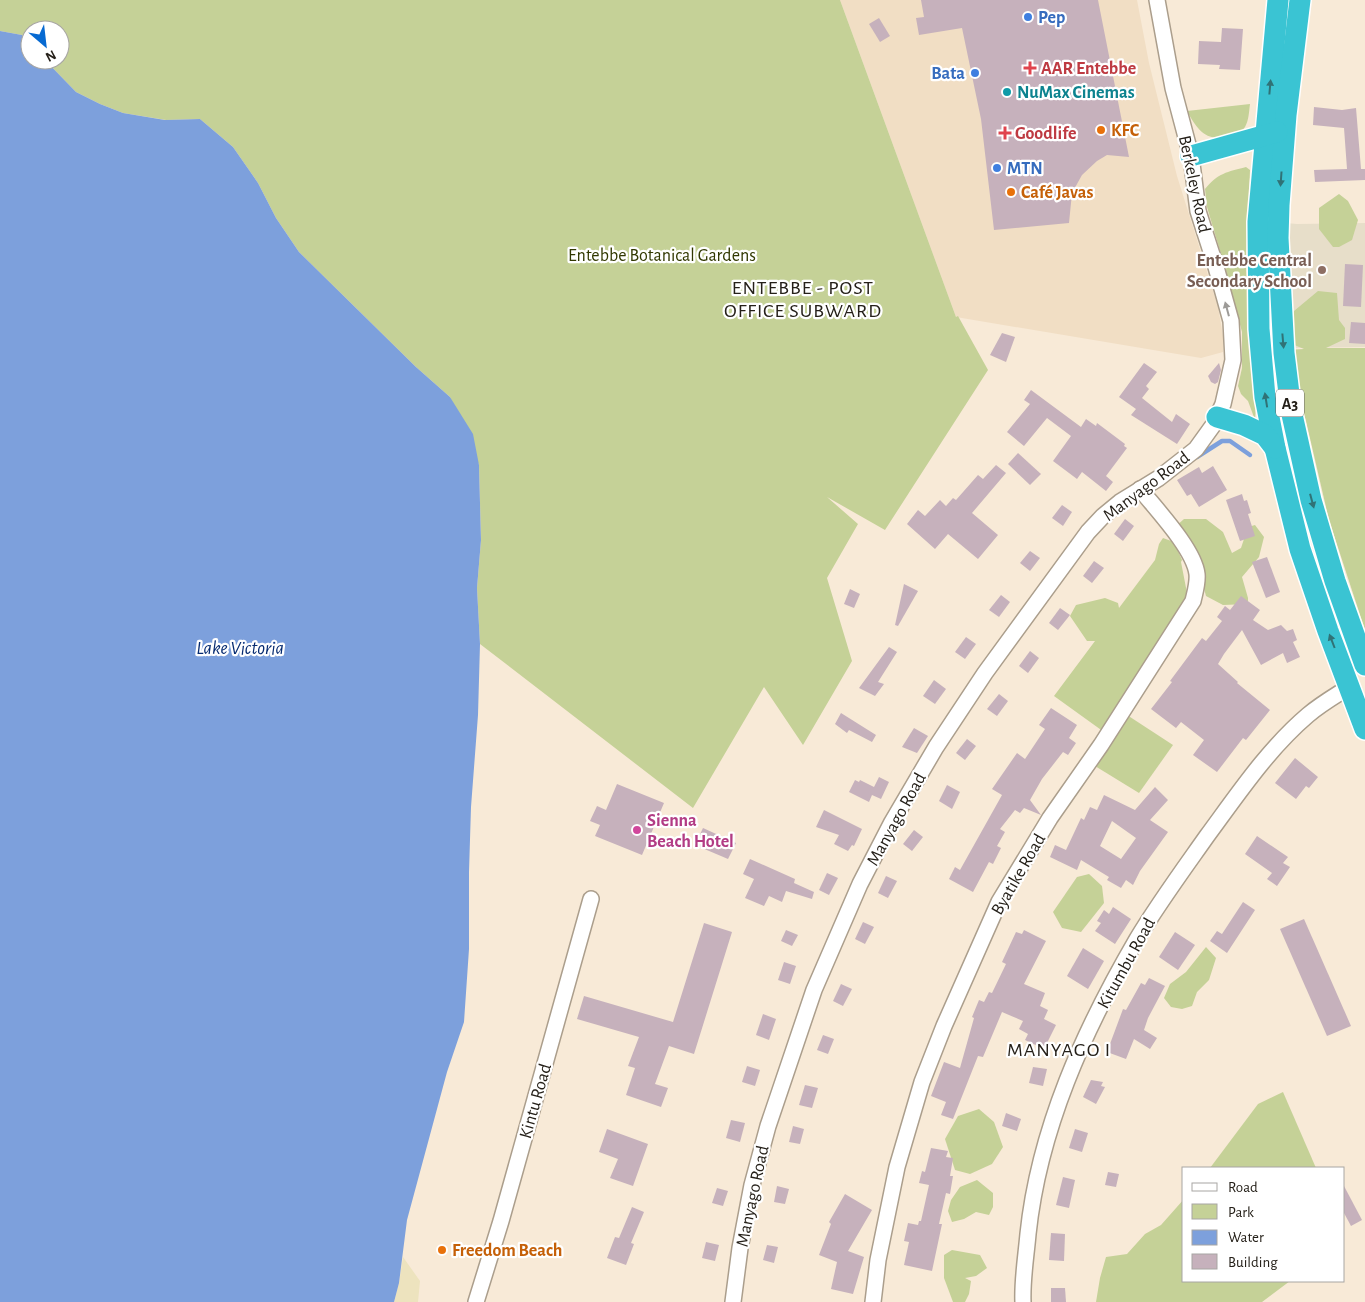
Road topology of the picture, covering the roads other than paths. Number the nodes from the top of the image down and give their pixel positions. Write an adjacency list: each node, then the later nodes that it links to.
1 (1157, 0): 5 (street, Berkeley Road)
2 (1278, 0): 4 (highway, A3, one-way to 2)
3 (1300, 0): 4 (highway, A3)
4 (1275, 133): 5 (highway); 7 (highway, A3, one-way to 4); 9 (highway, A3, one-way to 9)
5 (1190, 156): 6 (street, Berkeley Road, one-way to 5)
6 (1215, 420): 7 (highway); 8 (street, Manyago Road)
7 (1275, 448): 10 (highway, A3, one-way to 7)
8 (1140, 489): 14 (street, Manyago Road); 15 (street, Byatike Road)
9 (1365, 665)
10 (1349, 687): 11 (highway); 16 (street, Kitumbu Road)
11 (1365, 729)
12 (592, 899): 13 (street, Kintu Road)
13 (476, 1302)
14 (733, 1302)
15 (873, 1302)
16 (1023, 1302)

